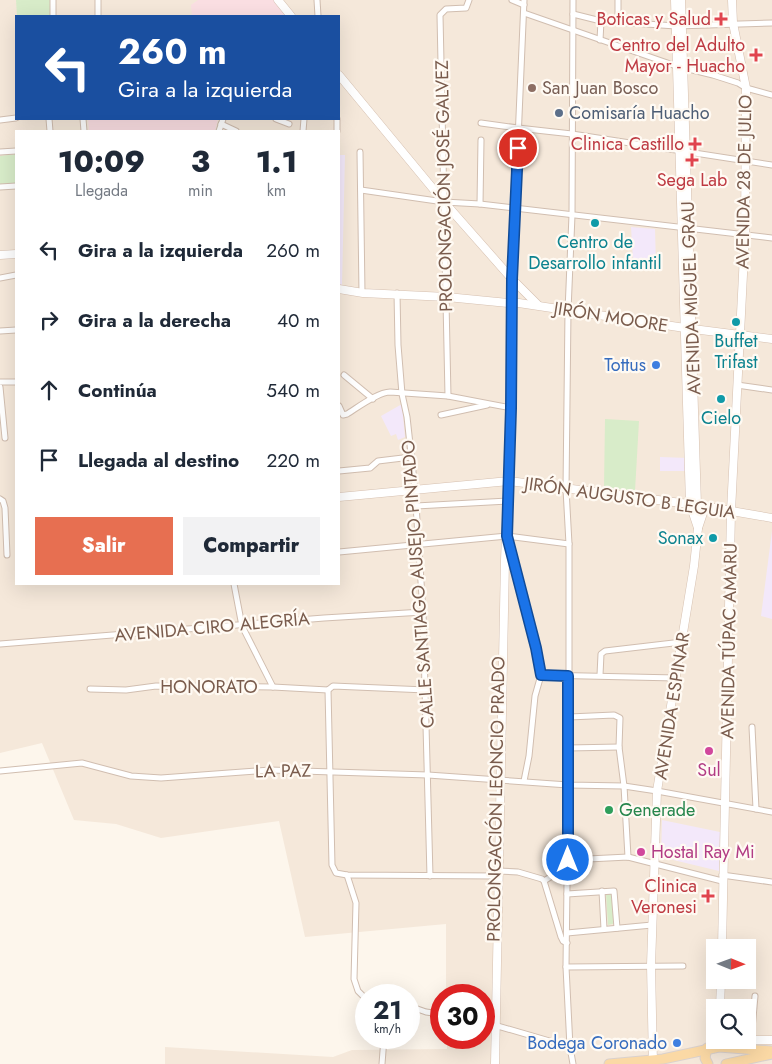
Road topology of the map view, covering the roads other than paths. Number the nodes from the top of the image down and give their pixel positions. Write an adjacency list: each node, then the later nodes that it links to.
1 (52, 0): 15 (street)
2 (98, 0): 16 (street)
3 (278, 0): 17 (street)
4 (318, 0): 18 (street)
5 (469, 0): 49 (street, PROLONGACIÓN JOSÉ GALVEZ)
6 (512, 0): 12 (street)
7 (573, 0): 14 (street)
8 (618, 0): 20 (street)
9 (675, 0): 23 (street, AVENIDA MIGUEL GRAU)
10 (681, 0): 23 (street, AVENIDA MIGUEL GRAU)
11 (732, 0): 21 (street, AVENIDA 28 DE JULIO)
12 (524, 3): 13 (street)
13 (524, 13): 24 (street); 36 (street)
14 (573, 14): 19 (street); 24 (street)
15 (53, 15)
16 (98, 15)
17 (290, 15)
18 (318, 15)
19 (601, 21): 20 (street); 25 (street)
20 (618, 22): 23 (street)
21 (733, 23): 22 (street); 23 (street); 28 (street, AVENIDA 28 DE JULIO)
22 (772, 23)
23 (679, 26): 26 (street, AVENIDA MIGUEL GRAU)
24 (572, 31): 25 (street); 38 (street)
25 (600, 40): 26 (street)
26 (680, 67): 28 (street); 41 (street, AVENIDA MIGUEL GRAU)
27 (340, 78): 49 (street)
28 (746, 88): 29 (street); 44 (street, AVENIDA 28 DE JULIO)
29 (772, 95)
30 (15, 118): 31 (street)
31 (0, 120)
32 (279, 120): 35 (street)
33 (222, 121): 37 (street)
34 (481, 123): 36 (street)
35 (289, 124)
36 (518, 128): 38 (street); 51 (street)
37 (235, 130)
38 (572, 134): 41 (street); 52 (street)
39 (481, 140): 50 (street)
40 (15, 150): 42 (street)
41 (682, 151): 44 (street); 53 (street, AVENIDA MIGUEL GRAU)
42 (0, 152)
43 (360, 152): 48 (street)
44 (745, 162): 45 (street); 54 (street, AVENIDA 28 DE JULIO)
45 (772, 165)
46 (15, 186): 47 (street)
47 (0, 187)
48 (361, 190): 49 (street); 64 (street)
49 (444, 202): 50 (street); 62 (street); 66 (street, PROLONGACIÓN JOSÉ GALVEZ)
50 (480, 204): 51 (street)
51 (515, 208): 52 (street); 62 (street)
52 (572, 214): 53 (street); 69 (street)
53 (685, 228): 54 (street); 70 (street, AVENIDA MIGUEL GRAU)
54 (745, 235): 55 (street); 73 (street, AVENIDA 28 DE JULIO)
55 (772, 238)
56 (15, 249): 57 (street)
57 (0, 250)
58 (15, 254): 59 (street)
59 (0, 255)
60 (15, 275): 61 (street)
61 (0, 278)
62 (512, 279): 67 (street, PROLONGACIÓN LEONCIO PRADO); 68 (street)
63 (340, 287): 64 (street, JIRÓN MOORE)
64 (362, 291): 65 (street, JIRÓN MOORE)
65 (397, 294): 66 (street, JIRÓN MOORE); 81 (street, CALLE SANTIAGO AUSEJO PINTADO)
66 (447, 295): 67 (street, JIRÓN MOORE); 82 (street, PROLONGACIÓN JOSÉ GALVEZ)
67 (512, 302): 68 (street, JIRÓN MOORE); 85 (street, PROLONGACIÓN LEONCIO PRADO)
68 (538, 305): 69 (street, JIRÓN MOORE)
69 (568, 311): 70 (street, JIRÓN MOORE); 93 (street)
70 (688, 329): 73 (street, JIRÓN MOORE); 99 (street, AVENIDA MIGUEL GRAU)
71 (15, 330): 72 (street)
72 (0, 331)
73 (740, 334): 74 (street, JIRÓN MOORE); 78 (street, AVENIDA TÚPAC AMARU)
74 (772, 339)
75 (344, 374): 83 (street)
76 (0, 382): 77 (street)
77 (15, 382)
78 (737, 384): 80 (street); 100 (street, AVENIDA TÚPAC AMARU)
79 (0, 387): 88 (street)
80 (772, 390)
81 (402, 394): 82 (street); 83 (street); 90 (street, CALLE SANTIAGO AUSEJO PINTADO)
82 (448, 396): 84 (street)
83 (373, 399): 86 (street)
84 (489, 404): 85 (street); 87 (street)
85 (511, 408): 92 (street, PROLONGACIÓN LEONCIO PRADO)
86 (341, 415)
87 (441, 415)
88 (2, 424): 89 (street)
89 (5, 438)
90 (411, 457): 91 (street); 94 (street, CALLE SANTIAGO AUSEJO PINTADO)
91 (340, 471)
92 (508, 481): 93 (street, JIRÓN AUGUSTO B LEGUIA); 94 (street, JIRÓN AUGUSTO B LEGUIA); 97 (street, PROLONGACIÓN LEONCIO PRADO)
93 (566, 489): 99 (street, JIRÓN AUGUSTO B LEGUIA); 105 (street)
94 (415, 490): 95 (street, JIRÓN AUGUSTO B LEGUIA); 98 (street, CALLE SANTIAGO AUSEJO PINTADO)
95 (340, 497)
96 (0, 499): 107 (street)
97 (508, 501): 98 (street); 103 (street, PROLONGACIÓN LEONCIO PRADO)
98 (416, 506): 104 (street, CALLE SANTIAGO AUSEJO PINTADO)
99 (698, 506): 100 (street, JIRÓN AUGUSTO B LEGUIA); 102 (street, AVENIDA ESPINAR); 102 (street, AVENIDA ESPINAR)
100 (731, 511): 101 (street, JIRÓN AUGUSTO B LEGUIA); 133 (street, AVENIDA TÚPAC AMARU)
101 (772, 518)
102 (698, 528): 111 (street, AVENIDA ESPINAR)
103 (507, 536): 104 (street); 105 (street); 113 (street, PROLONGACIÓN LEONCIO PRADO); 128 (street, PROLONGACIÓN LEONCIO PRADO)
104 (419, 544): 106 (street); 109 (street, CALLE SANTIAGO AUSEJO PINTADO)
105 (568, 544): 115 (street)
106 (340, 552)
107 (7, 555)
108 (234, 585): 110 (street)
109 (423, 612): 110 (street, AVENIDA CIRO ALEGRÍA); 120 (street, CALLE SANTIAGO AUSEJO PINTADO)
110 (242, 626): 112 (street, AVENIDA CIRO ALEGRÍA); 117 (street)
111 (682, 642): 114 (street); 116 (street, AVENIDA ESPINAR)
112 (0, 644)
113 (541, 675): 115 (street); 129 (street, PROLONGACIÓN LEONCIO PRADO)
114 (600, 675): 115 (street); 116 (street)
115 (568, 676): 121 (street)
116 (676, 678): 132 (street, AVENIDA ESPINAR)
117 (273, 687): 118 (street, HONORATO); 119 (street, HONORATO)
118 (90, 689)
119 (328, 690): 120 (street, HONORATO); 126 (street)
120 (426, 690): 127 (street, CALLE SANTIAGO AUSEJO PINTADO)
121 (569, 717): 123 (street); 124 (street)
122 (752, 727): 134 (street)
123 (618, 747): 124 (street); 131 (street)
124 (568, 748): 130 (street)
125 (0, 771): 126 (street, LA PAZ)
126 (330, 771): 127 (street, LA PAZ); 140 (street)
127 (428, 775): 128 (street, LA PAZ); 141 (street, CALLE SANTIAGO AUSEJO PINTADO)
128 (499, 780): 129 (street, LA PAZ); 139 (street, PROLONGACIÓN LEONCIO PRADO)
129 (524, 781): 130 (street, LA PAZ)
130 (568, 785): 131 (street, LA PAZ); 137 (street)
131 (624, 786): 132 (street, LA PAZ); 136 (street)
132 (657, 791): 133 (street, LA PAZ); 138 (street, AVENIDA ESPINAR)
133 (725, 803): 134 (street, LA PAZ); 142 (street, AVENIDA TÚPAC AMARU)
134 (756, 809): 135 (street, LA PAZ)
135 (772, 812)
136 (628, 858): 137 (street); 138 (street)
137 (568, 863): 143 (street); 146 (street)
138 (654, 863): 142 (street); 147 (street, AVENIDA ESPINAR)
139 (497, 874): 141 (street); 143 (street); 157 (street, PROLONGACIÓN LEONCIO PRADO)
140 (348, 876): 141 (street); 156 (street)
141 (430, 876)
142 (722, 878): 144 (street); 151 (street, AVENIDA TÚPAC AMARU)
143 (544, 881): 152 (street)
144 (772, 882)
145 (602, 891): 146 (street); 148 (street); 149 (street)
146 (567, 894): 150 (street)
147 (652, 925): 148 (street); 153 (street, AVENIDA ESPINAR)
148 (617, 928): 149 (street)
149 (604, 929): 150 (street)
150 (567, 933): 152 (street)
151 (722, 939)
152 (567, 944): 155 (street)
153 (651, 965): 154 (street); 155 (street); 174 (street, AVENIDA ESPINAR)
154 (683, 966)
155 (566, 968): 163 (street)
156 (356, 984)
157 (492, 984)
158 (755, 996): 159 (street)
159 (755, 999)
160 (495, 1025): 163 (street)
161 (756, 1040): 162 (street)
162 (772, 1040)
163 (570, 1047): 178 (street)
164 (706, 1048): 174 (main road)
165 (383, 1049): 175 (street)
166 (491, 1049): 176 (street, PROLONGACIÓN LEONCIO PRADO)
167 (493, 1049): 177 (street, PROLONGACIÓN LEONCIO PRADO)
168 (707, 1049): 180 (main road)
169 (732, 1049): 182 (main road)
170 (756, 1049): 171 (main road)
171 (772, 1052): 172 (main road)
172 (762, 1056): 173 (main road); 182 (main road)
173 (772, 1061)
174 (653, 1062): 179 (main road)
175 (382, 1064)
176 (491, 1064)
177 (495, 1064)
178 (572, 1064)
179 (609, 1064)
180 (708, 1064)
181 (726, 1064): 182 (main road)
182 (730, 1064)

